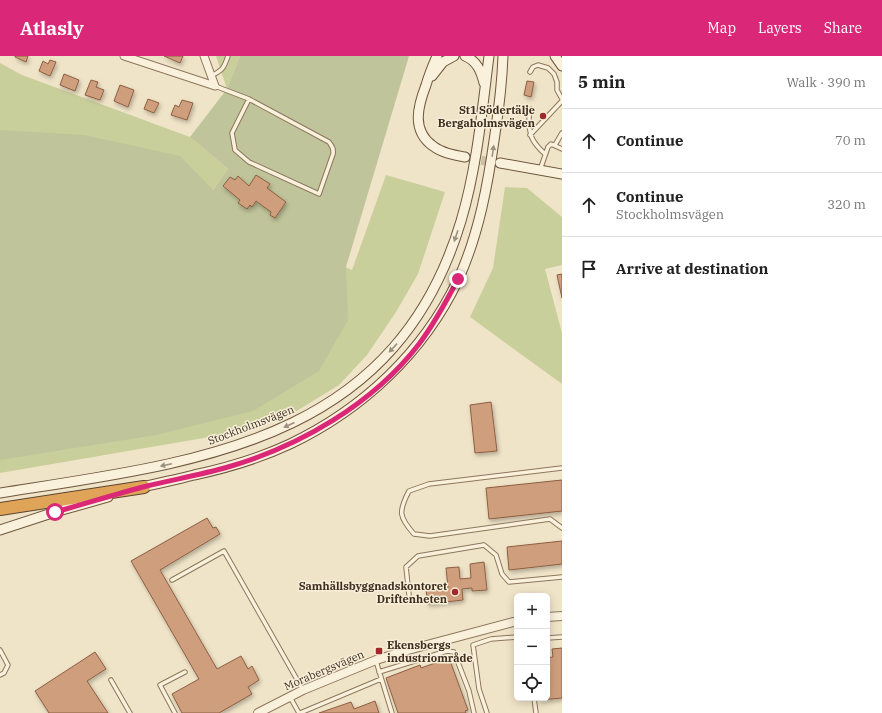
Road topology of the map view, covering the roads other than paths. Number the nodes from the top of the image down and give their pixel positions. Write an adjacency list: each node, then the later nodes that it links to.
1 (124, 56): 15 (street)
2 (204, 56): 14 (street)
3 (228, 56): 14 (lane)
4 (437, 56): 16 (main road)
5 (454, 56): 16 (main road)
6 (465, 56): 17 (main road)
7 (489, 56): 17 (main road, Stockholmsvägen)
8 (504, 56): 13 (main road)
9 (510, 56): 13 (main road)
10 (554, 56): 11 (main road)
11 (562, 66)
12 (530, 72): 19 (lane)
13 (502, 73): 31 (main road, one-way to 13)
14 (211, 76): 15 (street)
15 (215, 86): 18 (lane)
16 (425, 86): 26 (main road)
17 (485, 86): 32 (main road, Stockholmsvägen, one-way to 32)
18 (249, 99): 18 (lane)
19 (562, 100): 22 (lane)
20 (531, 109): 22 (lane)
21 (562, 133): 23 (lane)
22 (530, 135): 25 (lane)
23 (555, 145): 24 (lane); 25 (lane)
24 (562, 149)
25 (545, 154): 28 (lane)
26 (465, 157)
27 (500, 163): 28 (main road)
28 (540, 170): 29 (main road)
29 (562, 174)
30 (562, 468): 34 (lane)
31 (144, 487): 33 (highway); 35 (main road)
32 (0, 493)
33 (0, 509)
34 (562, 528)
35 (0, 530)
36 (562, 577): 38 (lane)
37 (172, 580): 52 (lane)
38 (409, 595)
39 (562, 616): 40 (street)
40 (550, 617)
41 (514, 622): 46 (street, Morabergsvägen)
42 (514, 637): 61 (lane)
43 (562, 637): 44 (lane)
44 (550, 638)
45 (0, 650): 49 (lane)
46 (376, 660): 48 (lane); 52 (street, Morabergsvägen)
47 (185, 672): 56 (lane)
48 (379, 672): 50 (lane); 60 (lane)
49 (0, 675)
50 (381, 679): 58 (lane); 59 (lane)
51 (111, 680): 55 (lane)
52 (303, 690): 53 (street, Morabergsvägen)
53 (290, 697): 57 (street, Morabergsvägen); 58 (lane)
54 (534, 701): 62 (lane)
55 (130, 713)
56 (175, 713)
57 (258, 713)
58 (300, 713)
59 (392, 713)
60 (474, 713)
61 (487, 713)
62 (536, 713)

